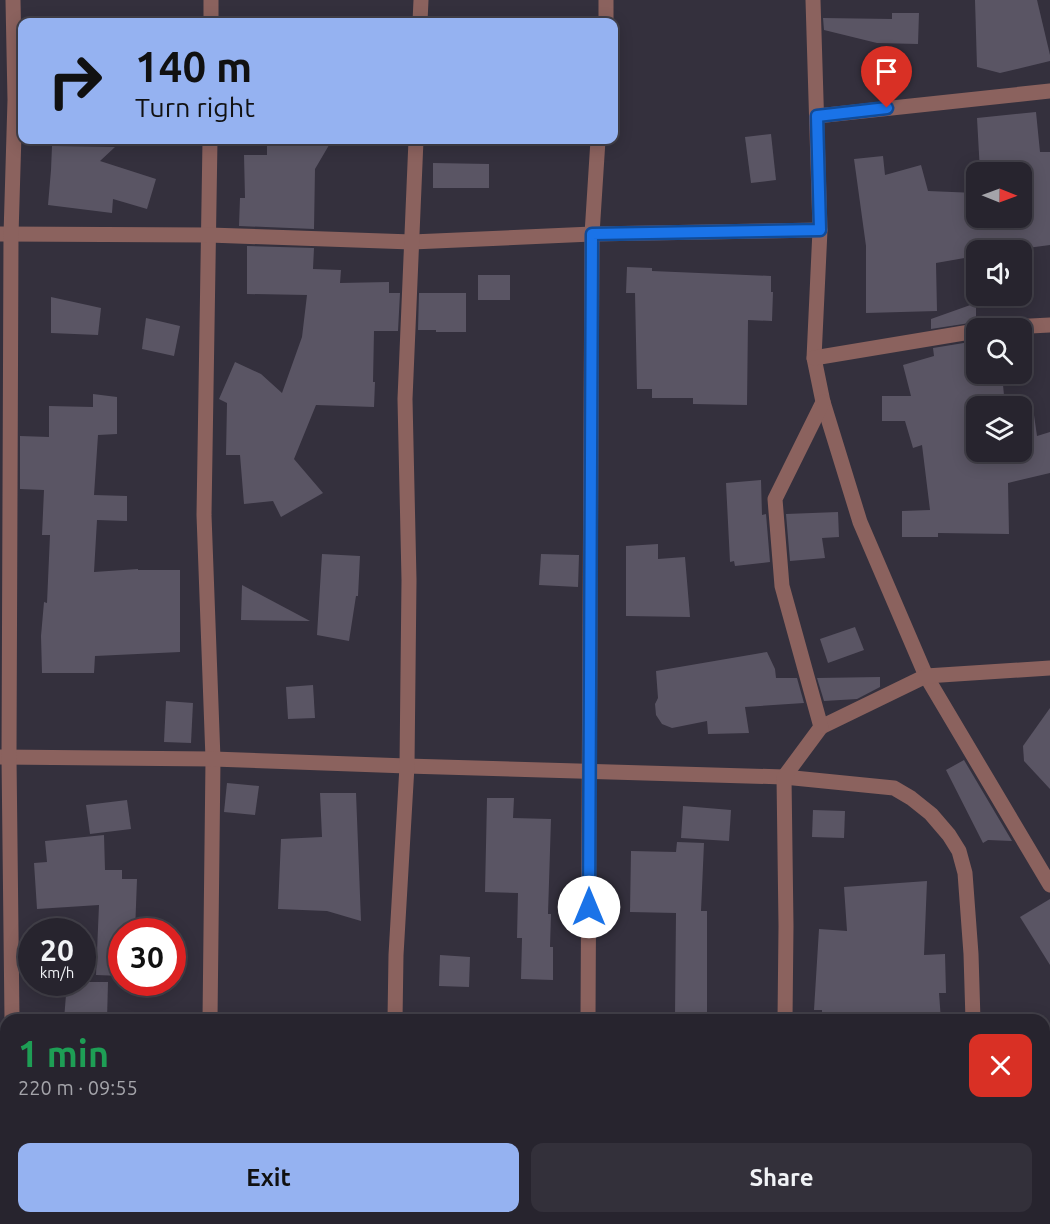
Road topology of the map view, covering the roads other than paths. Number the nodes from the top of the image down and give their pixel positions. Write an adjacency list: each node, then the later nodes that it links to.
1 (13, 0): 15 (street)
2 (211, 0): 6 (street)
3 (421, 0): 7 (street)
4 (606, 0): 8 (street)
5 (813, 0): 10 (street)
6 (211, 18)
7 (420, 18)
8 (606, 18)
9 (1050, 90): 10 (street)
10 (817, 116): 14 (street)
11 (210, 144): 17 (street)
12 (416, 144): 18 (street)
13 (598, 144): 16 (street)
14 (820, 230): 16 (street); 22 (street)
15 (6, 234): 17 (street); 27 (street)
16 (592, 234): 18 (street); 30 (street)
17 (209, 235): 18 (street); 28 (street)
18 (412, 242): 29 (street)
19 (1050, 325): 20 (street)
20 (1032, 326)
21 (966, 333): 22 (street)
22 (814, 358): 23 (street)
23 (823, 402): 25 (street); 26 (street)
24 (1050, 668): 25 (street)
25 (926, 676): 26 (street); 32 (street)
26 (821, 728): 31 (street)
27 (5, 757): 28 (street); 33 (street)
28 (213, 759): 29 (street); 34 (street)
29 (407, 766): 30 (street); 35 (street)
30 (589, 772): 31 (street); 36 (street)
31 (784, 777): 37 (street); 38 (street)
32 (1050, 885)
33 (12, 1014)
34 (210, 1014)
35 (395, 1014)
36 (588, 1014)
37 (785, 1014)
38 (973, 1014)

